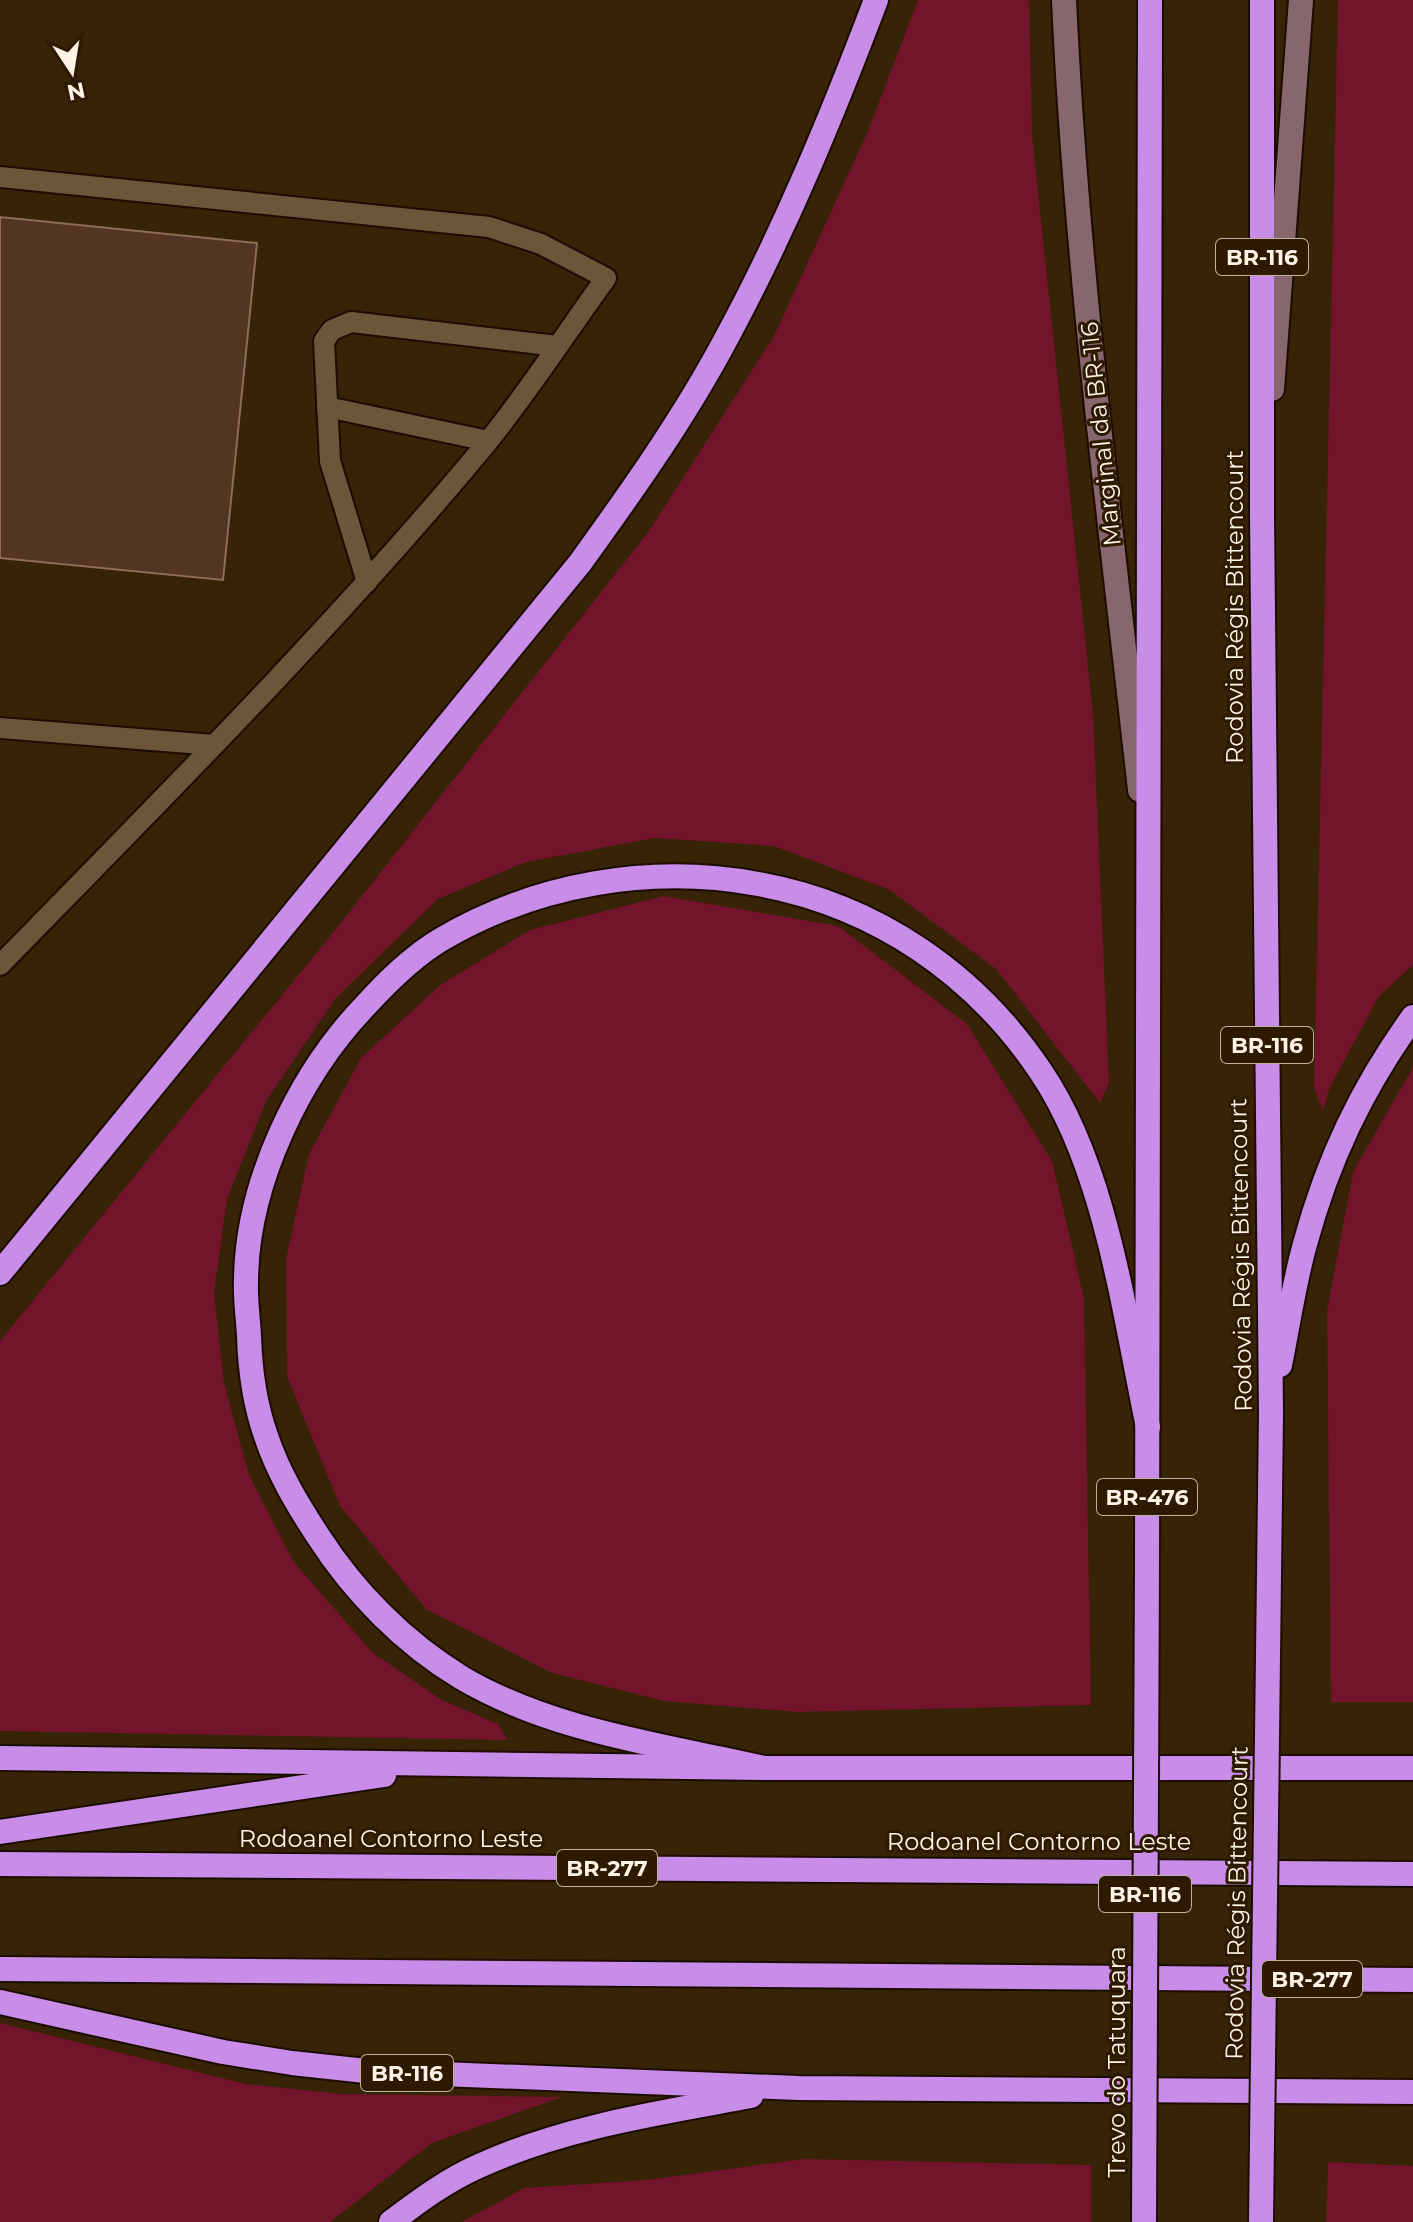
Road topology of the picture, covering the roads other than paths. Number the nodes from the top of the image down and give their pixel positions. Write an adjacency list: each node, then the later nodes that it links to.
1 (876, 0): 17 (highway)
2 (1064, 0): 14 (main road, Marginal da BR-116)
3 (1150, 0): 14 (highway)
4 (1262, 0): 10 (highway, Rodovia Régis Bittencourt / BR-116)
5 (1301, 0): 10 (main road)
6 (0, 177): 7 (lane)
7 (557, 346): 8 (lane); 9 (lane)
8 (327, 407): 9 (lane); 11 (lane)
9 (488, 441): 11 (lane)
10 (1262, 515): 18 (highway, Rodovia Régis Bittencourt / BR-116)
11 (367, 582): 13 (lane)
12 (0, 728): 13 (lane)
13 (214, 745): 15 (lane)
14 (1149, 868): 19 (highway)
15 (0, 965)
16 (1413, 1017): 18 (highway)
17 (0, 1273)
18 (1271, 1414): 35 (highway, Rodovia Régis Bittencourt / BR-116, bridge)
19 (1148, 1427): 20 (highway, BR-476); 23 (highway)
20 (1147, 1567): 34 (highway, Trevo do Tatuquara / BR-116, bridge)
21 (0, 1758): 22 (highway)
22 (453, 1764): 23 (highway); 25 (highway)
23 (764, 1768): 24 (highway)
24 (1413, 1768)
25 (0, 1832)
26 (0, 1864): 27 (highway, Rodoanel Contorno Leste / BR-277)
27 (1413, 1874)
28 (0, 1969): 29 (highway, BR-277)
29 (1413, 1980)
30 (0, 2002): 31 (highway, BR-116)
31 (798, 2088): 32 (highway, BR-116); 33 (highway)
32 (1413, 2092)
33 (391, 2222)
34 (1144, 2222)
35 (1261, 2222)

